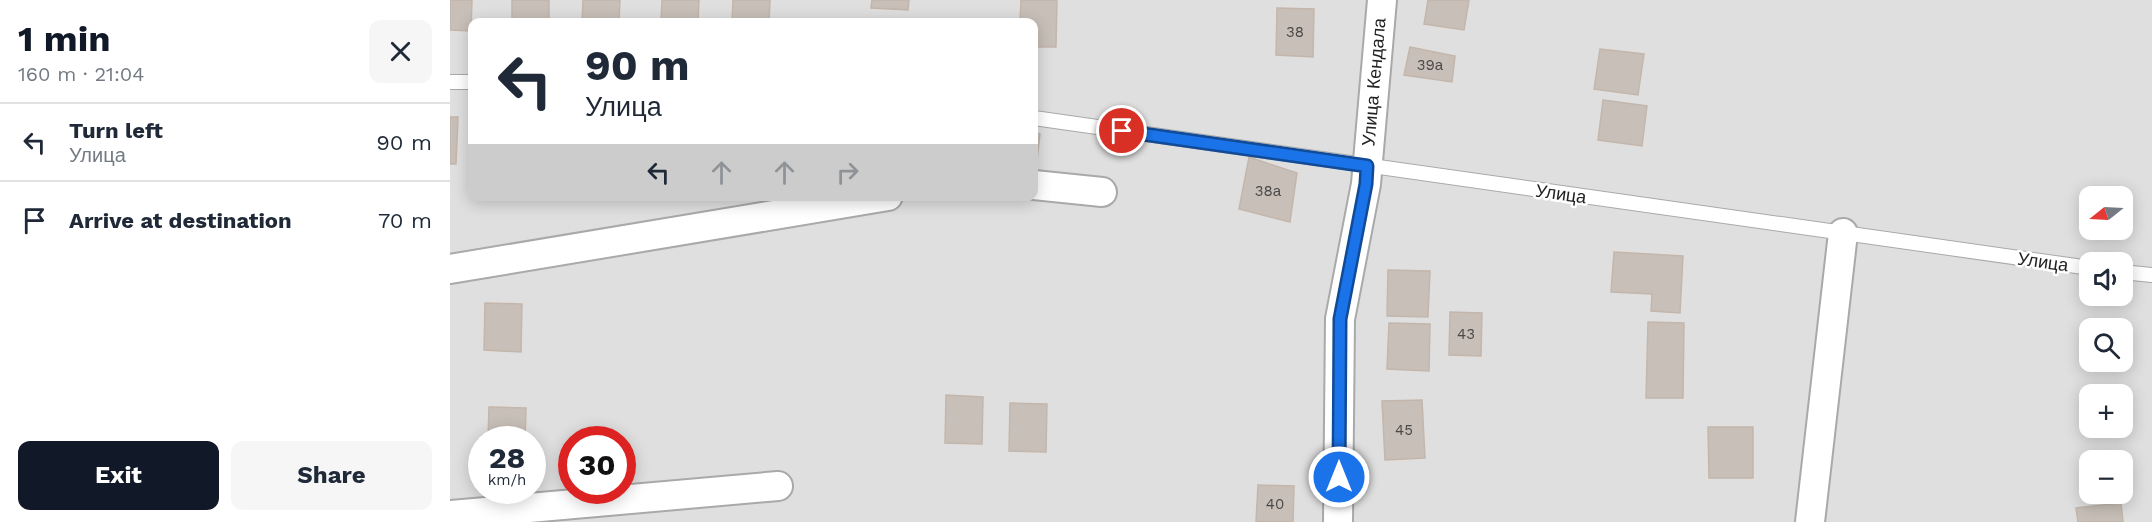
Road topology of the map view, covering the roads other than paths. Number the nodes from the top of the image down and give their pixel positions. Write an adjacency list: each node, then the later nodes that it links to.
1 (1382, 0): 3 (street, Улица Кендала)
2 (1038, 119): 3 (lane, Улица)
3 (1367, 166): 7 (lane, Улица); 14 (street, Улица Кендала)
4 (1038, 184): 5 (street)
5 (1102, 192)
6 (858, 201): 9 (street)
7 (1843, 233): 8 (lane, Улица); 15 (street)
8 (2079, 266)
9 (450, 269)
10 (2133, 273): 11 (lane)
11 (2152, 275)
12 (778, 486): 13 (street)
13 (450, 515)
14 (1338, 522)
15 (1810, 522)

